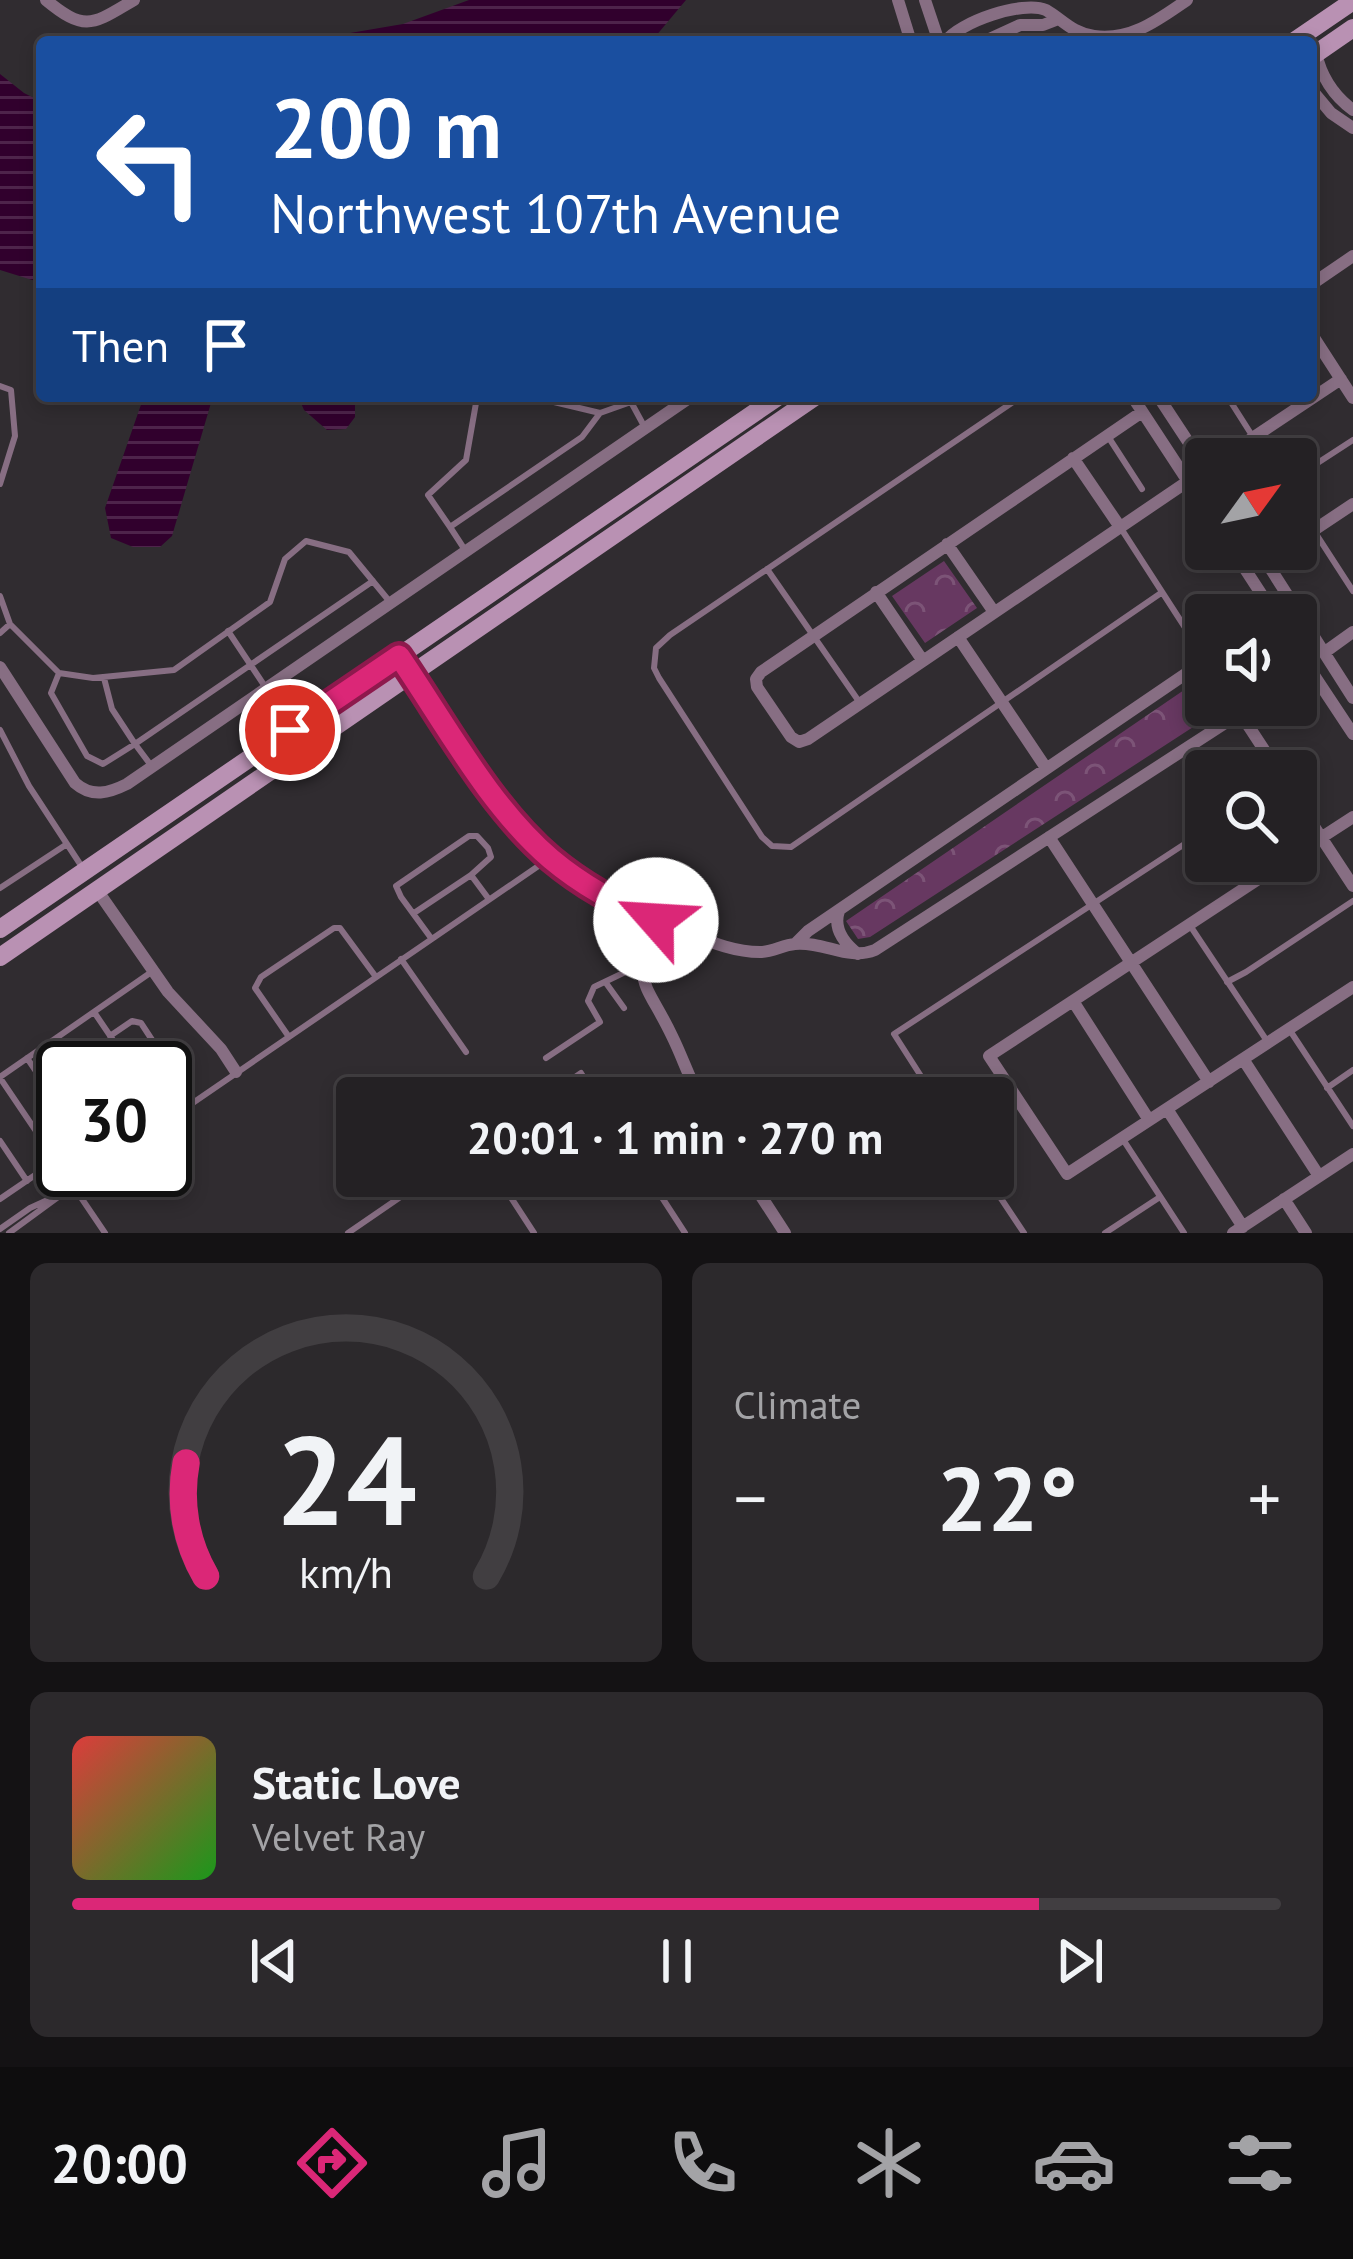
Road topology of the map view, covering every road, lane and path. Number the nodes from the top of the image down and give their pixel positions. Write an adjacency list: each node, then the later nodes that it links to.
1 (46, 0): 2 (street)
2 (134, 0)
3 (898, 0): 9 (street)
4 (925, 0): 10 (street)
5 (1187, 0): 7 (street)
6 (1353, 1): 13 (main road)
7 (1056, 20): 11 (street); 12 (street)
8 (1353, 28): 14 (main road)
9 (909, 36)
10 (940, 36)
11 (949, 36)
12 (996, 36)
13 (1317, 39)
14 (1317, 43)
15 (1317, 60): 17 (street)
16 (1317, 96): 18 (street)
17 (1353, 110)
18 (1353, 128)
19 (1353, 256): 20 (street)
20 (1317, 281)
21 (1317, 344): 22 (street)
22 (1341, 379): 24 (street); 25 (street)
23 (0, 386): 49 (lane)
24 (1317, 395)
25 (1353, 398)
26 (477, 402): 52 (lane)
27 (554, 402): 39 (lane)
28 (625, 402): 39 (lane)
29 (635, 402): 40 (lane)
30 (683, 402): 40 (street)
31 (770, 402): 77 (main road)
32 (807, 402): 82 (main road)
33 (1013, 402): 58 (lane)
34 (1136, 402): 38 (street)
35 (1162, 402): 43 (street)
36 (1231, 402): 42 (lane)
37 (1306, 402): 42 (street)
38 (1142, 412): 41 (street); 47 (street)
39 (600, 413): 52 (lane)
40 (645, 428): 57 (street)
41 (1107, 436): 45 (street); 50 (lane)
42 (1253, 437)
43 (1186, 438)
44 (1353, 440): 46 (lane)
45 (1073, 458): 53 (street); 56 (street)
46 (1317, 463)
47 (1185, 476)
48 (1185, 483): 53 (street)
49 (0, 484)
50 (1142, 489)
51 (1353, 504): 54 (street)
52 (451, 527): 57 (lane)
53 (1120, 527): 64 (lane); 67 (street)
54 (1317, 529)
55 (1317, 536): 60 (lane)
56 (947, 544): 63 (street); 67 (street)
57 (465, 550): 66 (street)
58 (767, 569): 73 (lane); 88 (lane)
59 (1353, 570): 60 (lane)
60 (1344, 576): 62 (lane)
61 (373, 581): 66 (lane); 70 (lane); 79 (lane)
62 (1353, 591)
63 (876, 592): 73 (street); 78 (street)
64 (1161, 593): 69 (lane); 88 (lane)
65 (0, 596): 68 (lane)
66 (390, 602): 86 (street)
67 (994, 611): 74 (street)
68 (10, 624): 72 (lane); 81 (lane)
69 (1185, 629)
70 (228, 631): 79 (lane); 84 (lane)
71 (1353, 632): 76 (street)
72 (0, 633)
73 (813, 636): 89 (lane); 89 (street)
74 (958, 637): 78 (street); 88 (street)
75 (1317, 643): 76 (street)
76 (1325, 652): 87 (street)
77 (399, 656): 82 (street); 104 (main road)
78 (922, 661): 89 (street)
79 (251, 666): 86 (lane); 93 (lane)
80 (0, 667): 94 (street)
81 (59, 673): 84 (lane); 93 (lane)
82 (411, 674): 103 (street); 109 (main road)
83 (1185, 674): 95 (street)
84 (104, 678): 93 (lane)
85 (1318, 682): 92 (street)
86 (266, 688): 94 (street)
87 (1353, 698)
88 (1001, 703): 95 (street)
89 (860, 704)
90 (1220, 726): 98 (street)
91 (0, 730): 101 (lane)
92 (1353, 734)
93 (135, 744): 94 (lane)
94 (152, 767)
95 (1046, 768): 113 (street)
96 (1353, 817): 99 (street)
97 (1317, 830): 99 (street)
98 (1049, 837): 112 (street); 120 (street)
99 (1322, 838): 100 (street); 107 (street)
100 (1317, 841)
101 (67, 844): 104 (lane); 108 (lane)
102 (1185, 844): 112 (lane)
103 (550, 858): 110 (lane); 115 (street)
104 (85, 871): 117 (main road)
105 (471, 875): 110 (lane); 114 (lane); 114 (lane)
106 (1254, 882): 116 (street)
107 (1353, 886)
108 (0, 889)
109 (97, 890): 121 (main road); 125 (street)
110 (488, 898): 118 (lane)
111 (1353, 901): 127 (lane)
112 (1093, 904): 123 (street); 147 (lane)
113 (840, 909): 119 (street); 120 (street)
114 (413, 914): 118 (lane)
115 (656, 920): 119 (street); 124 (street)
116 (1190, 924): 123 (street); 127 (lane)
117 (0, 929)
118 (431, 938): 122 (lane)
119 (795, 944): 120 (street)
120 (860, 955)
121 (0, 957)
122 (401, 959): 126 (lane); 139 (lane)
123 (1131, 962): 130 (street); 149 (street)
124 (642, 964): 128 (lane); 146 (street)
125 (153, 971): 132 (lane); 145 (street)
126 (376, 977): 135 (lane); 135 (lane)
127 (1227, 982): 138 (lane)
128 (606, 983): 131 (lane); 141 (lane)
129 (1353, 987): 133 (street)
130 (1073, 1001): 153 (street); 156 (street)
131 (624, 1009)
132 (94, 1012): 134 (lane); 140 (lane)
133 (1289, 1029): 138 (street); 150 (lane)
134 (110, 1036): 136 (lane); 137 (lane)
135 (289, 1037): 145 (lane)
136 (113, 1041)
137 (152, 1041)
138 (1268, 1043): 142 (street)
139 (466, 1052)
140 (27, 1058): 144 (lane); 148 (lane)
141 (547, 1058)
142 (1243, 1059): 149 (street); 160 (street)
143 (1353, 1070): 150 (lane)
144 (36, 1071)
145 (236, 1072): 151 (lane)
146 (691, 1077)
147 (922, 1077)
148 (0, 1078): 155 (lane)
149 (1209, 1082): 152 (street)
150 (1327, 1088): 154 (lane)
151 (192, 1102)
152 (1166, 1109): 153 (street); 174 (street)
153 (1149, 1120): 156 (street)
154 (1353, 1126)
155 (36, 1127)
156 (1121, 1138): 170 (lane)
157 (0, 1141): 161 (lane)
158 (1353, 1154): 160 (street)
159 (36, 1174): 161 (lane)
160 (1319, 1176): 172 (street)
161 (27, 1180): 171 (lane)
162 (54, 1197): 173 (lane)
163 (58, 1197): 175 (lane)
164 (80, 1197): 176 (lane)
165 (400, 1197): 177 (lane)
166 (510, 1197): 178 (lane)
167 (662, 1197): 179 (lane)
168 (762, 1197): 180 (street)
169 (1000, 1197): 181 (lane)
170 (1160, 1197): 182 (lane); 183 (lane)
171 (0, 1199)
172 (1284, 1199): 174 (street); 184 (street)
173 (0, 1229)
174 (1238, 1230)
175 (9, 1233)
176 (105, 1233)
177 (348, 1233)
178 (534, 1233)
179 (685, 1233)
180 (785, 1233)
181 (1024, 1233)
182 (1105, 1233)
183 (1184, 1233)
184 (1306, 1233)

